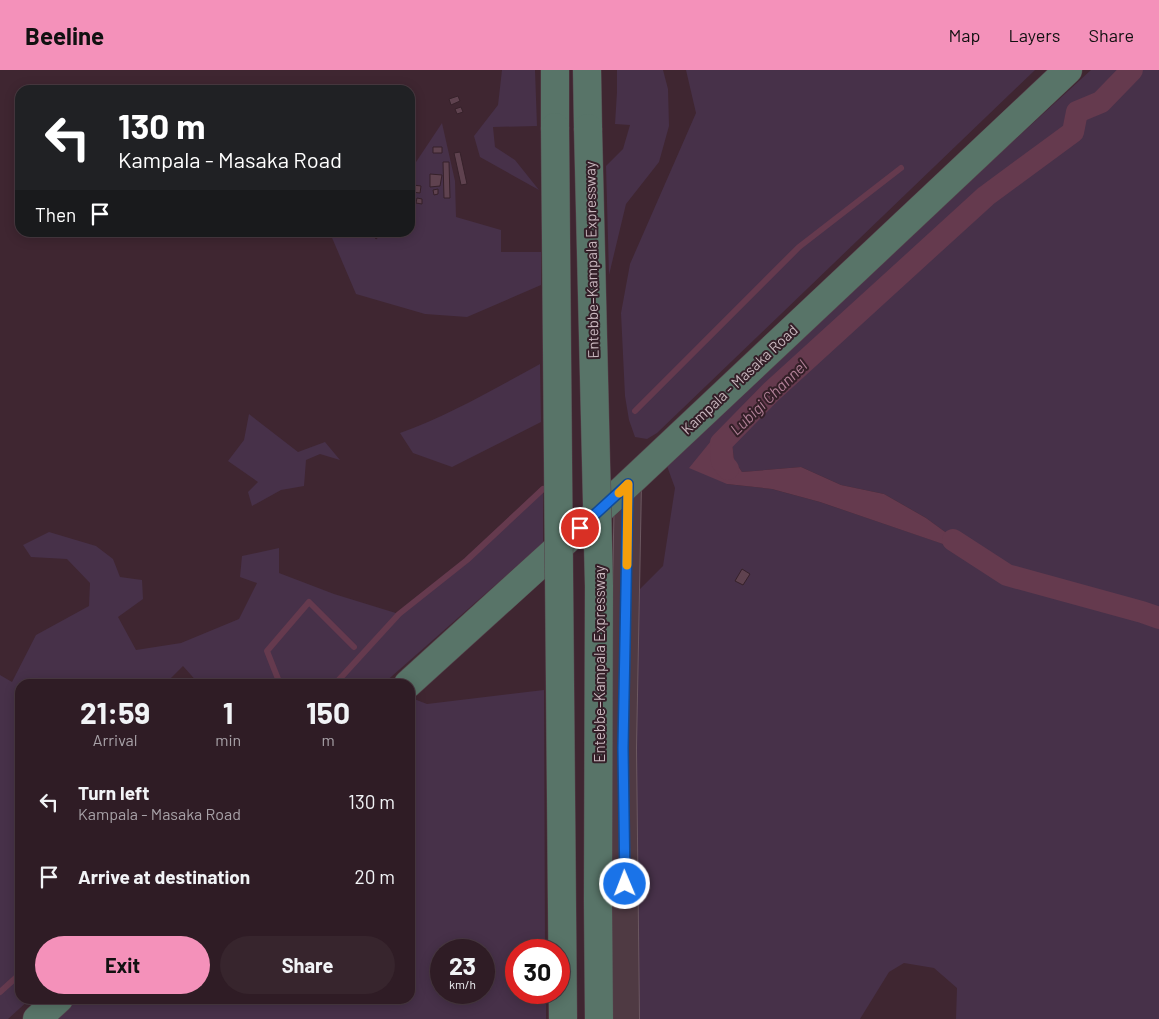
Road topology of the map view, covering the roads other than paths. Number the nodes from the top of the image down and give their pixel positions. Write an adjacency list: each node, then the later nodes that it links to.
1 (555, 70): 8 (highway, bridge)
2 (587, 70): 9 (highway, Entebbe–Kampala Expressway, bridge)
3 (1068, 70): 4 (highway, Kampala - Masaka Road)
4 (628, 484): 5 (highway, Kampala - Masaka Road); 10 (street)
5 (414, 679)
6 (54, 1004): 7 (highway)
7 (37, 1019)
8 (562, 1019)
9 (599, 1019)
10 (626, 1019)

